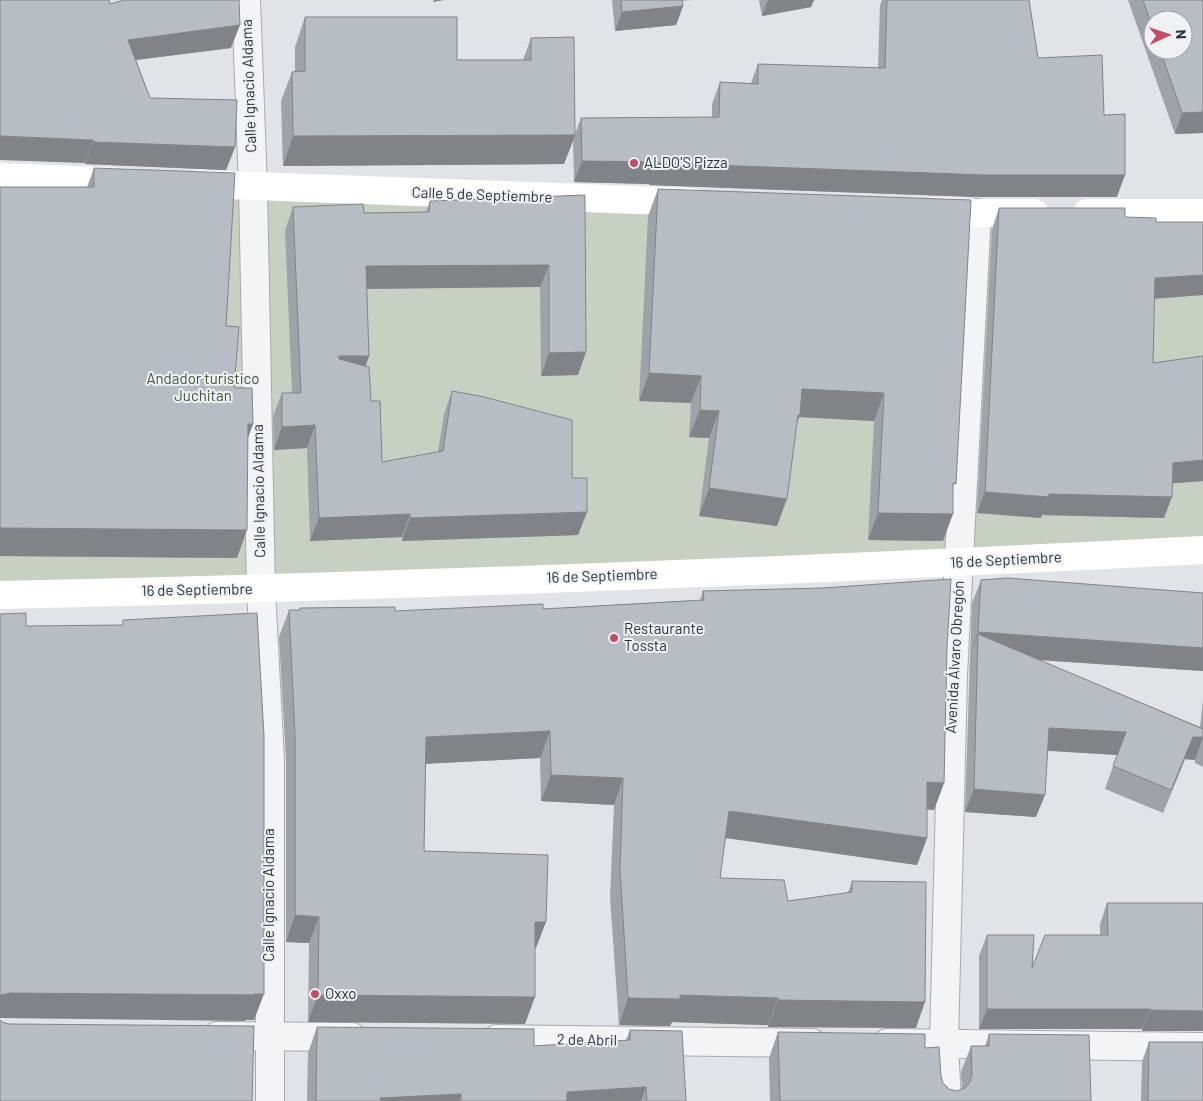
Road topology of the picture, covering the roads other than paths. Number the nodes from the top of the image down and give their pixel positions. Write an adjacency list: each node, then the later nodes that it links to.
1 (246, 0): 3 (street, Calle Ignacio Aldama)
2 (0, 177): 3 (street, Calle 5 de Septiembre)
3 (253, 186): 4 (street, Calle 5 de Septiembre); 10 (street, Calle Ignacio Aldama)
4 (719, 203)
5 (907, 210): 6 (street)
6 (977, 213): 7 (street); 9 (street, Avenida Álvaro Obregón)
7 (1203, 213)
8 (1203, 550): 9 (street, 16 de Septiembre)
9 (959, 563): 10 (street, 16 de Septiembre); 18 (street, Avenida Álvaro Obregón)
10 (260, 589): 11 (street, 16 de Septiembre); 13 (street, Calle Ignacio Aldama)
11 (0, 595)
12 (189, 1036): 13 (street)
13 (269, 1036): 14 (street); 20 (street, Calle Ignacio Aldama)
14 (378, 1038)
15 (477, 1039): 16 (street, 2 de Abril)
16 (834, 1043)
17 (864, 1043): 18 (street)
18 (944, 1044): 19 (street); 21 (street, Avenida Álvaro Obregón)
19 (1203, 1046)
20 (270, 1101)
21 (947, 1101)

